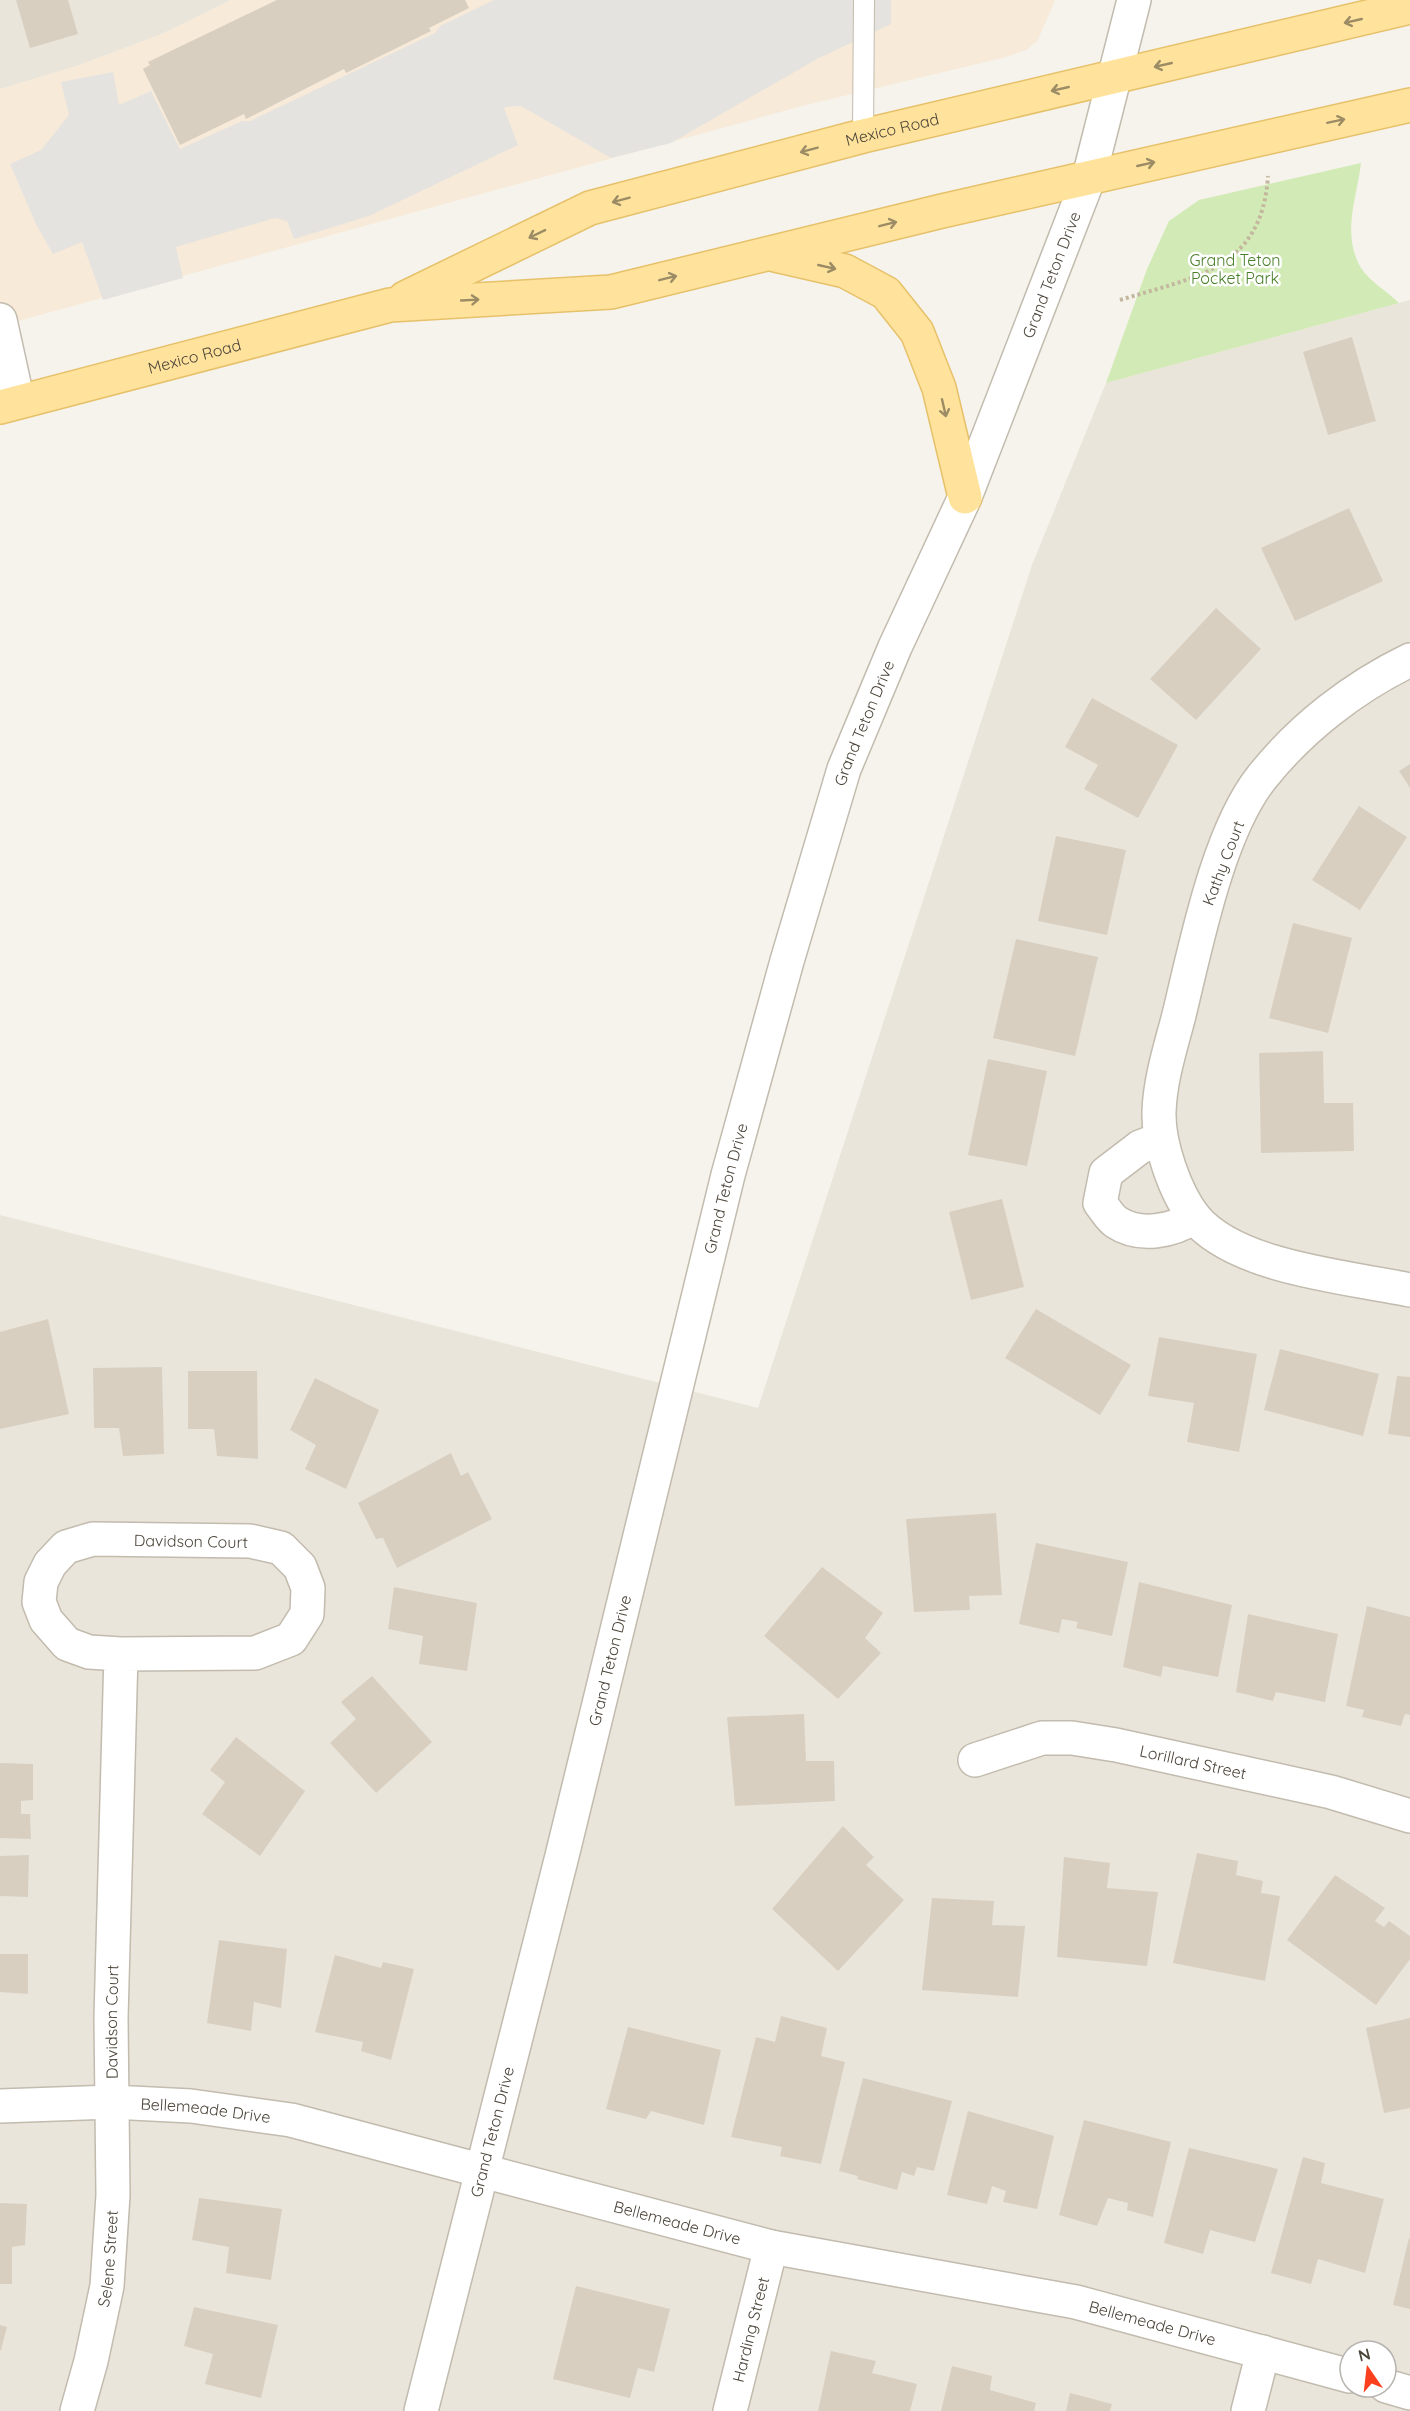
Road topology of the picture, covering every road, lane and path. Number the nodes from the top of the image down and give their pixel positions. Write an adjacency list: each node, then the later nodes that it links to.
1 (864, 0): 8 (lane)
2 (1134, 0): 6 (street, Grand Teton Drive)
3 (1389, 0): 4 (main road)
4 (1410, 2)
5 (1410, 8): 6 (main road, Mexico Road, one-way to 6)
6 (1117, 76): 8 (main road, Mexico Road, one-way to 8); 10 (street, Grand Teton Drive)
7 (1410, 105): 10 (main road, Mexico Road, one-way to 7)
8 (863, 136): 13 (main road, Mexico Road, one-way to 13)
9 (1268, 164): 12 (path)
10 (1089, 177): 11 (main road, Mexico Road, one-way to 10); 16 (street, Grand Teton Drive)
11 (770, 254): 13 (main road, Mexico Road, one-way to 11); 16 (main road, one-way to 16)
12 (1120, 300)
13 (390, 305): 15 (main road, Mexico Road)
14 (0, 320): 15 (street)
15 (9, 404)
16 (965, 497): 26 (street, Grand Teton Drive)
17 (1410, 660): 18 (street, Kathy Court)
18 (1161, 1138): 19 (street, Kathy Court); 19 (street)
19 (1194, 1217): 20 (street, Kathy Court)
20 (1410, 1290)
21 (121, 1654): 21 (street, Davidson Court); 24 (street, Davidson Court)
22 (975, 1760): 23 (street, Lorillard Street)
23 (1410, 1816)
24 (112, 2102): 25 (street, Bellemeade Drive); 26 (street, Bellemeade Drive); 30 (street, Selene Street)
25 (0, 2106)
26 (483, 2171): 27 (street, Bellemeade Drive); 31 (street, Grand Teton Drive)
27 (771, 2247): 28 (street, Bellemeade Drive); 32 (street, Harding Street)
28 (1263, 2352): 29 (street, Bellemeade Drive); 33 (street)
29 (1338, 2373)
30 (77, 2411)
31 (421, 2411)
32 (730, 2411)
33 (1248, 2411)

